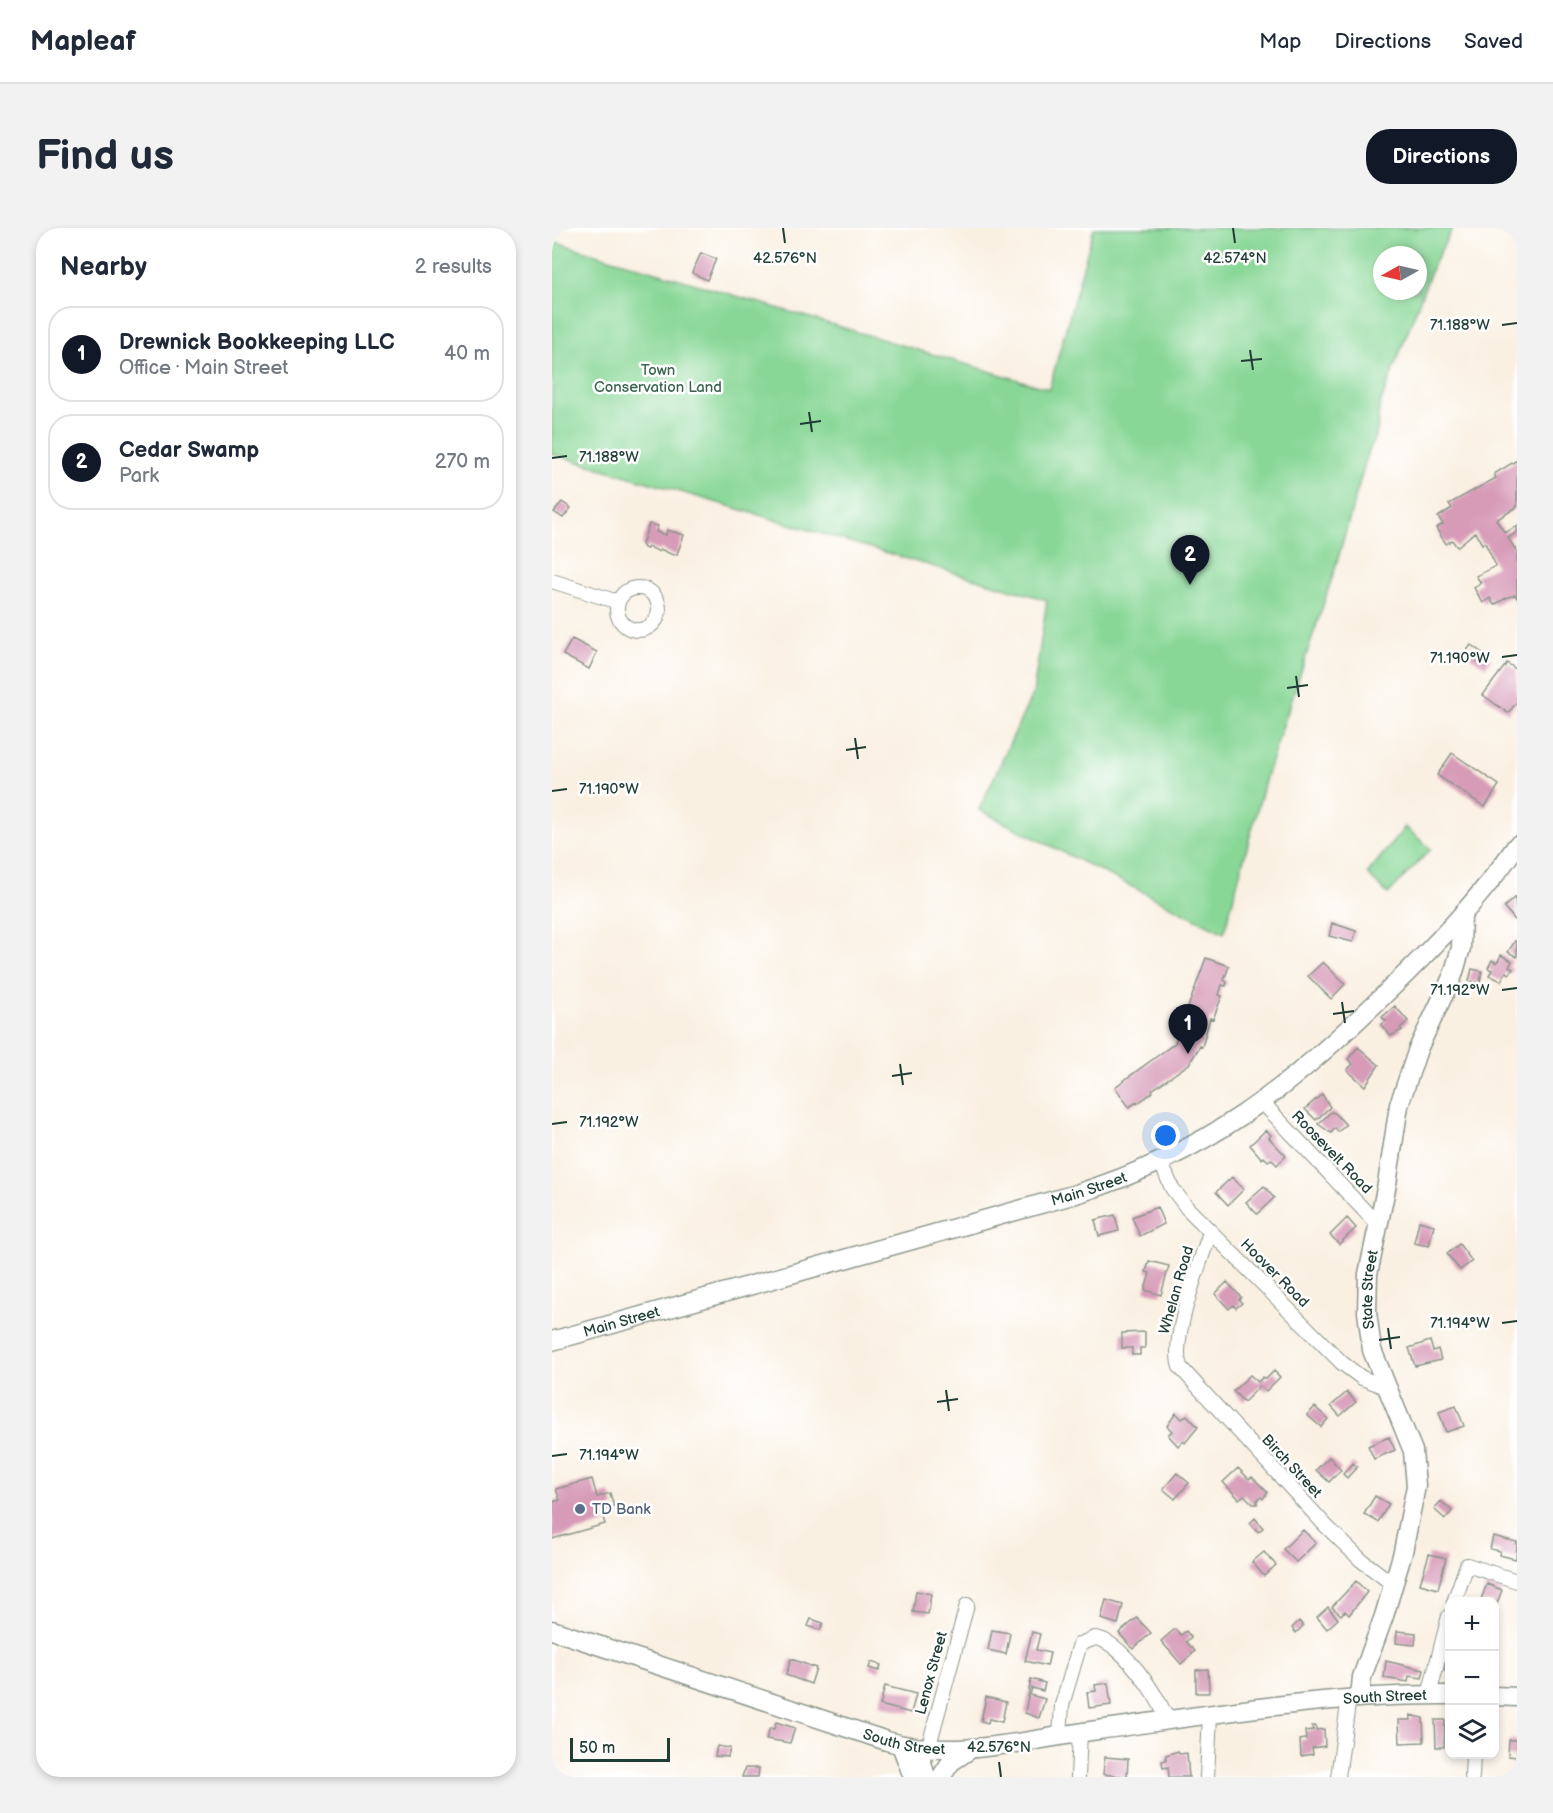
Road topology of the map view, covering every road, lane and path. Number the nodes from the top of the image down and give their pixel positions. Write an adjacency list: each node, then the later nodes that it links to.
1 (552, 581): 2 (street)
2 (618, 602)
3 (1517, 845): 4 (street, Main Street)
4 (1462, 915): 5 (street, Main Street); 7 (street, State Street)
5 (1262, 1102): 6 (street, Main Street); 7 (street, Roosevelt Road)
6 (1161, 1163): 8 (street, Hoover Road); 9 (street, Main Street)
7 (1378, 1225): 11 (street, State Street)
8 (1210, 1232): 10 (street, Whelan Road); 11 (street, Hoover Road)
9 (552, 1341)
10 (1177, 1358): 13 (street, Birch Street)
11 (1386, 1387): 13 (street, State Street)
12 (1517, 1581): 14 (street)
13 (1394, 1585): 21 (street, State Street)
14 (1456, 1597)
15 (967, 1605): 27 (street, Lenox Street)
16 (552, 1630): 27 (street, South Street)
17 (1445, 1632): 18 (street)
18 (1429, 1695): 19 (street, South Street); 21 (street, South Street)
19 (1445, 1695)
20 (1499, 1696): 22 (street)
21 (1354, 1697): 23 (street, South Street); 35 (street)
22 (1517, 1697)
23 (1210, 1715): 24 (street, South Street); 34 (street)
24 (1167, 1720): 25 (street, South Street); 26 (street)
25 (1080, 1732): 26 (street, South Street); 33 (street)
26 (1060, 1735): 28 (street, South Street)
27 (916, 1747): 28 (street, South Street); 30 (street); 31 (street)
28 (972, 1748): 32 (street)
29 (1473, 1759): 36 (street)
30 (913, 1777)
31 (926, 1777)
32 (941, 1777)
33 (1078, 1777)
34 (1207, 1777)
35 (1338, 1777)
36 (1472, 1777)

